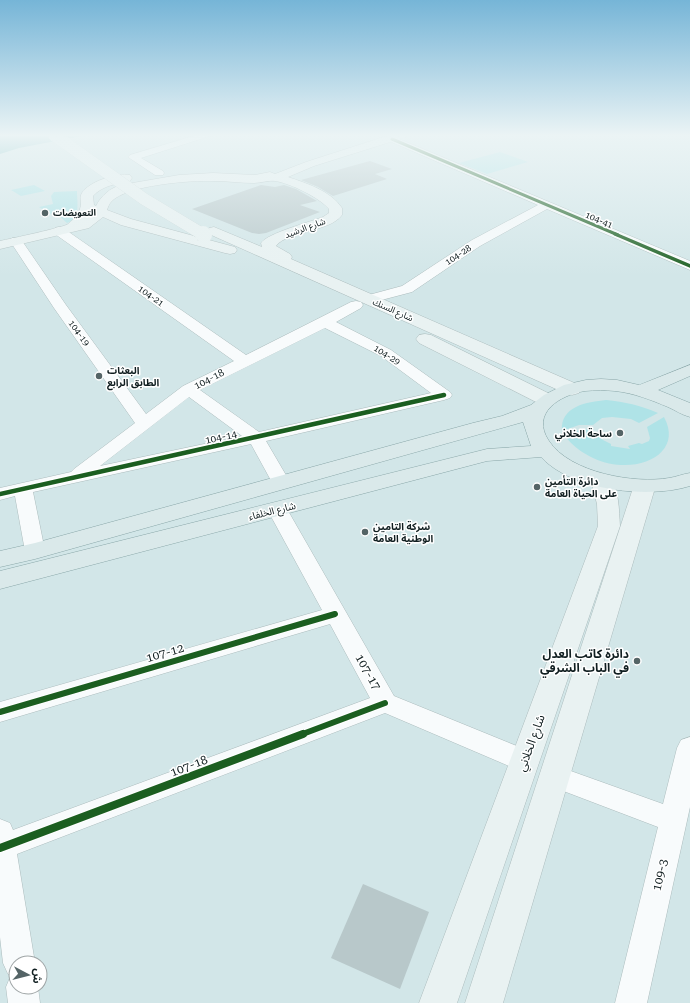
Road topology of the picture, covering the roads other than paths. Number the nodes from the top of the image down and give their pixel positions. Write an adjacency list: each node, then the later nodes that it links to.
1 (112, 182): 9 (main road, شارع الرشيد)
2 (120, 182): 13 (main road, bridge)
3 (133, 182): 13 (main road)
4 (163, 182): 9 (main road, شارع الرشيد)
5 (273, 182): 15 (main road)
6 (301, 182): 18 (main road, شارع الرشيد)
7 (493, 182): 8 (street, 104-41)
8 (545, 206): 17 (street, 104-41); 19 (street, 104-28)
9 (93, 209): 10 (main road); 11 (main road, شارع الرشيد); 12 (main road, شارع الرشيد)
10 (126, 222): 11 (main road); 15 (main road)
11 (84, 225): 12 (main road, شارع الرشيد)
12 (59, 231): 14 (main road, شارع الرشيد); 21 (street, 104-21)
13 (209, 233): 15 (main road, شارع السنك)
14 (16, 241): 16 (main road, شارع الرشيد); 29 (street, 104-19)
15 (230, 244): 18 (main road, شارع السنك); 19 (main road, شارع السنك)
16 (0, 245)
17 (690, 266)
18 (321, 279): 19 (main road, شارع السنك)
19 (363, 302): 20 (street, 104-18); 24 (main road, شارع السنك); 27 (main road, شارع السنك)
20 (325, 322): 21 (street, 104-18); 26 (street, 104-29)
21 (244, 361): 23 (street, 104-18)
22 (690, 370): 25 (main road)
23 (188, 389): 29 (street, 104-18); 30 (street)
24 (572, 389): 25 (main road); 27 (main road)
25 (642, 390): 28 (main road)
26 (444, 395): 30 (street, 104-14)
27 (542, 405): 31 (main road); 33 (main road)
28 (690, 411)
29 (144, 424): 32 (street, 104-18)
30 (256, 438): 32 (street, 104-14); 33 (street)
31 (545, 450): 34 (main road); 39 (main road, شارع الخلفاء)
32 (75, 476): 37 (street, 104-14)
33 (281, 482): 40 (main road)
34 (602, 482): 36 (main road); 47 (main road, شارع الخلاني)
35 (687, 482): 36 (main road)
36 (644, 488): 48 (main road)
37 (23, 489): 38 (street, 104-14); 40 (street)
38 (0, 494)
39 (277, 509): 42 (main road, شارع الخلفاء); 43 (street, 107-17)
40 (35, 551): 41 (main road)
41 (0, 559)
42 (0, 580)
43 (335, 614): 44 (street, 107-17); 45 (street, 107-12)
44 (385, 703): 47 (street); 50 (street, 107-18)
45 (0, 712)
46 (690, 748): 49 (street, 109-3)
47 (525, 761): 52 (main road, شارع الخلاني)
48 (554, 776): 49 (street); 53 (main road)
49 (672, 820): 54 (street, 109-3)
50 (1, 843): 51 (street)
51 (17, 955)
52 (438, 1003)
53 (484, 1003)
54 (631, 1003)

